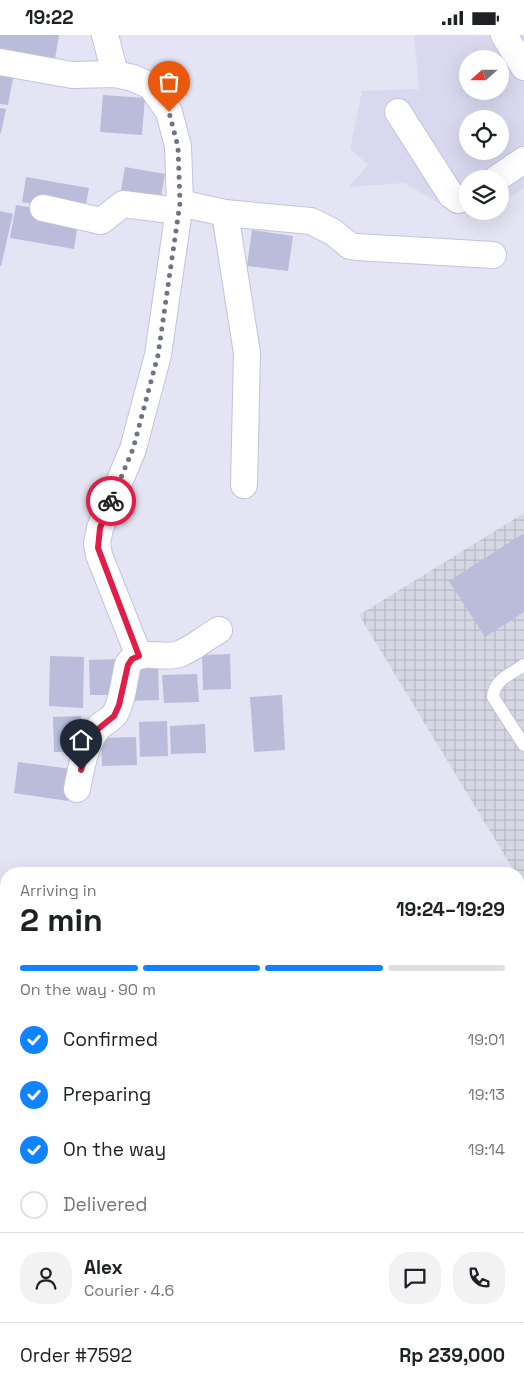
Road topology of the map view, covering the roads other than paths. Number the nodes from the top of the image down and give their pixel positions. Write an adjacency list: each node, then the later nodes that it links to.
1 (105, 35): 5 (street)
2 (504, 35): 4 (street)
3 (0, 62): 5 (street)
4 (524, 67)
5 (115, 74): 10 (street)
6 (398, 112): 9 (street)
7 (524, 160): 8 (street)
8 (509, 170)
9 (459, 200)
10 (179, 207): 11 (street); 12 (street); 16 (street)
11 (43, 208)
12 (225, 213): 13 (street); 14 (street)
13 (493, 255)
14 (244, 485)
15 (219, 630): 16 (street)
16 (139, 656): 19 (street)
17 (524, 665): 18 (lane)
18 (524, 745)
19 (77, 789)

